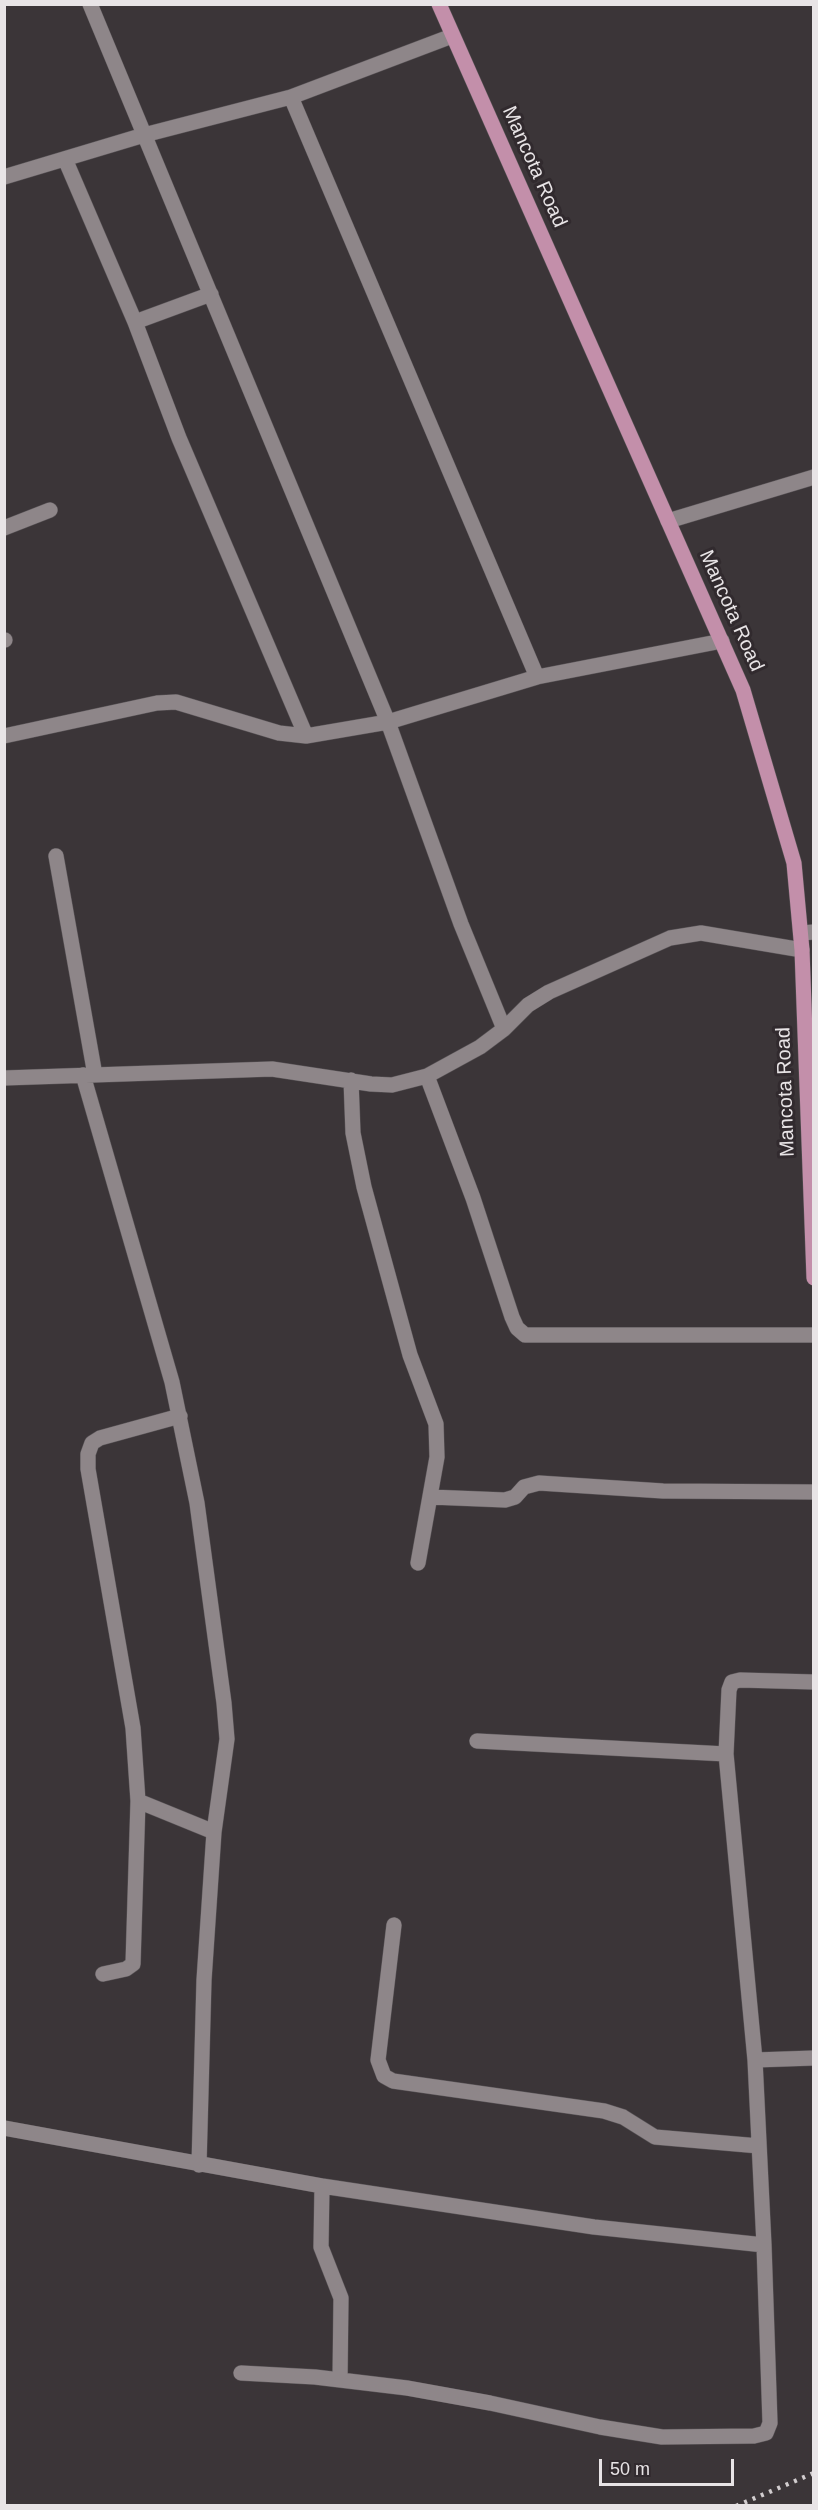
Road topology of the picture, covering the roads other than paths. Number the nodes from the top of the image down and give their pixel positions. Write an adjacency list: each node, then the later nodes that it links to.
1 (90, 4): 5 (street)
2 (439, 4): 3 (main road, Mancota Road)
3 (452, 36): 4 (street); 12 (main road, Mancota Road)
4 (291, 97): 5 (street); 15 (street)
5 (144, 135): 6 (street); 8 (street)
6 (65, 159): 7 (street); 9 (street)
7 (4, 177)
8 (211, 294): 9 (street); 16 (street)
9 (135, 322): 18 (street)
10 (813, 477): 12 (street)
11 (50, 510): 13 (street)
12 (668, 521): 14 (main road, Mancota Road)
13 (4, 528)
14 (722, 641): 15 (street); 20 (main road, Mancota Road)
15 (537, 677): 16 (street)
16 (388, 722): 18 (street); 22 (street)
17 (4, 736): 18 (street)
18 (306, 736)
19 (56, 856): 23 (street)
20 (807, 933): 21 (main road, Mancota Road)
21 (802, 950): 22 (street); 27 (main road, Mancota Road)
22 (504, 1029): 24 (street)
23 (89, 1075): 25 (street); 26 (street); 29 (street)
24 (427, 1076): 26 (street); 28 (street)
25 (4, 1078)
26 (351, 1080): 31 (street)
27 (813, 1275)
28 (813, 1335)
29 (180, 1416): 36 (street); 37 (street)
30 (813, 1491): 31 (street)
31 (430, 1497): 32 (street)
32 (418, 1563)
33 (813, 1682): 35 (street)
34 (477, 1741): 35 (street)
35 (726, 1754): 41 (street)
36 (138, 1801): 37 (street); 39 (street)
37 (214, 1832): 44 (street)
38 (394, 1925): 43 (street)
39 (103, 1974)
40 (813, 2058): 41 (street)
41 (755, 2060): 43 (street)
42 (4, 2128): 44 (street)
43 (759, 2146): 46 (street)
44 (199, 2165): 45 (street)
45 (322, 2186): 46 (street); 48 (street)
46 (764, 2245): 48 (street)
47 (241, 2373): 48 (street)
48 (340, 2380)

